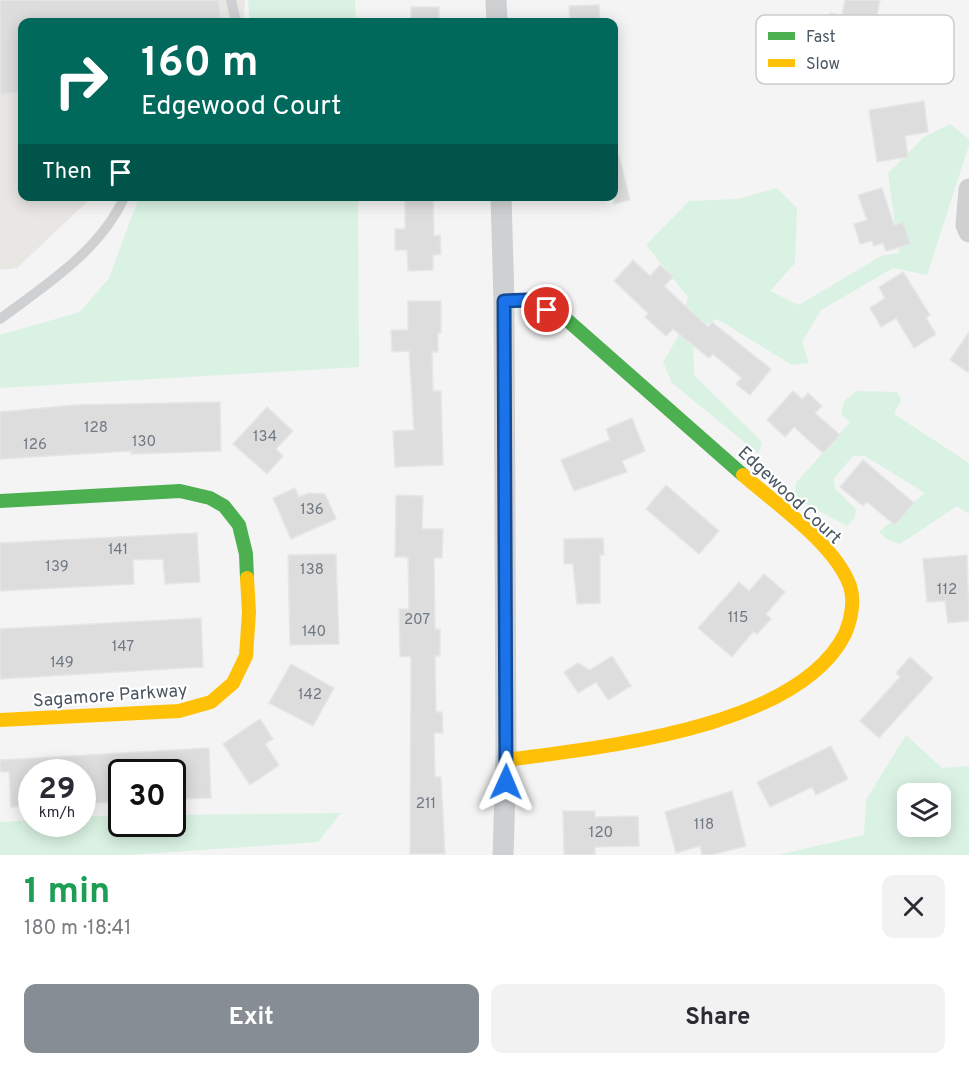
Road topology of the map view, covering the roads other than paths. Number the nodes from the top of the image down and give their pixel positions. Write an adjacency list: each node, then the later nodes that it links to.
1 (231, 0): 3 (lane)
2 (496, 0): 4 (street)
3 (235, 18)
4 (497, 18)
5 (969, 189): 8 (street)
6 (123, 201): 10 (lane)
7 (501, 201): 9 (street)
8 (969, 232)
9 (504, 301): 13 (street); 13 (street, Edgewood Court)
10 (0, 319)
11 (0, 501): 12 (street, Sagamore Parkway)
12 (0, 720)
13 (506, 760): 14 (street)
14 (503, 855)

